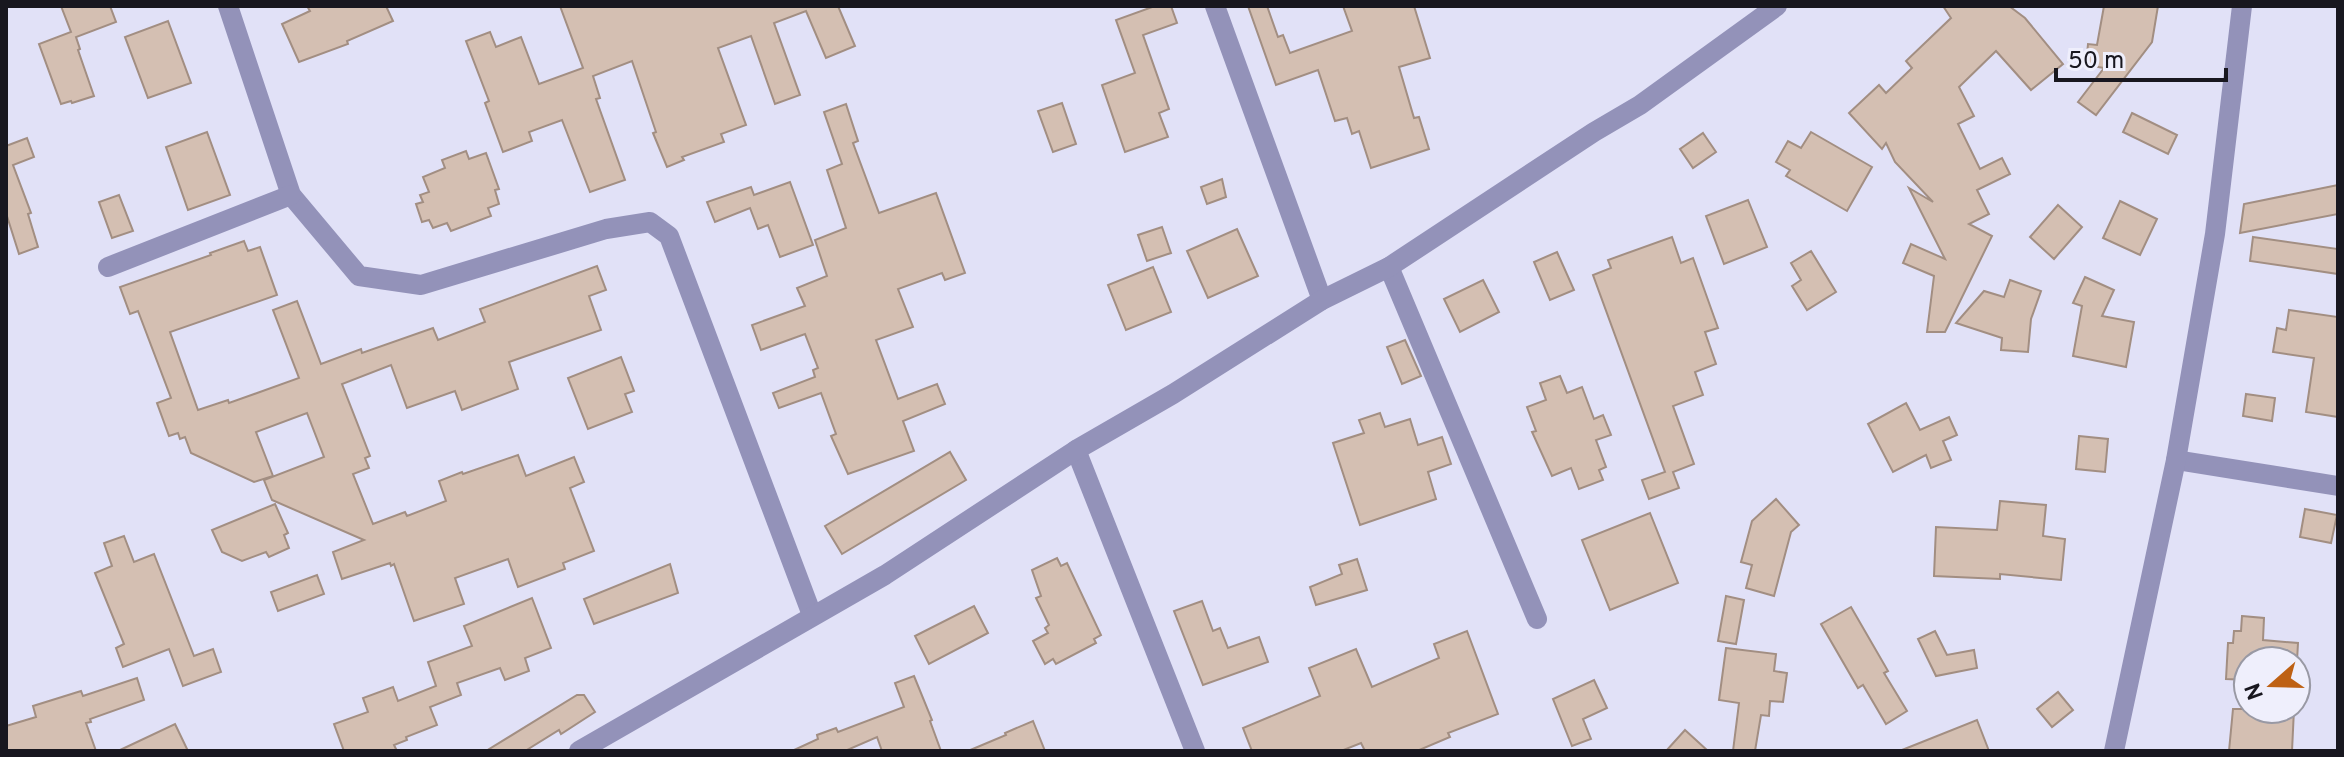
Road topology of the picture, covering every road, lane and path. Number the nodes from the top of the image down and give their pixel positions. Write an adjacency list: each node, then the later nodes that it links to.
1 (228, 6): 5 (street)
2 (1215, 6): 8 (street)
3 (1777, 6): 7 (street)
4 (2242, 6): 10 (street)
5 (291, 195): 6 (street); 12 (street)
6 (108, 267)
7 (1389, 267): 8 (street); 13 (street)
8 (1322, 300): 9 (street)
9 (1076, 450): 12 (street); 15 (street)
10 (2176, 460): 11 (street); 16 (street)
11 (2338, 486)
12 (812, 615): 14 (street)
13 (1537, 619)
14 (579, 751)
15 (1195, 751)
16 (2114, 751)

